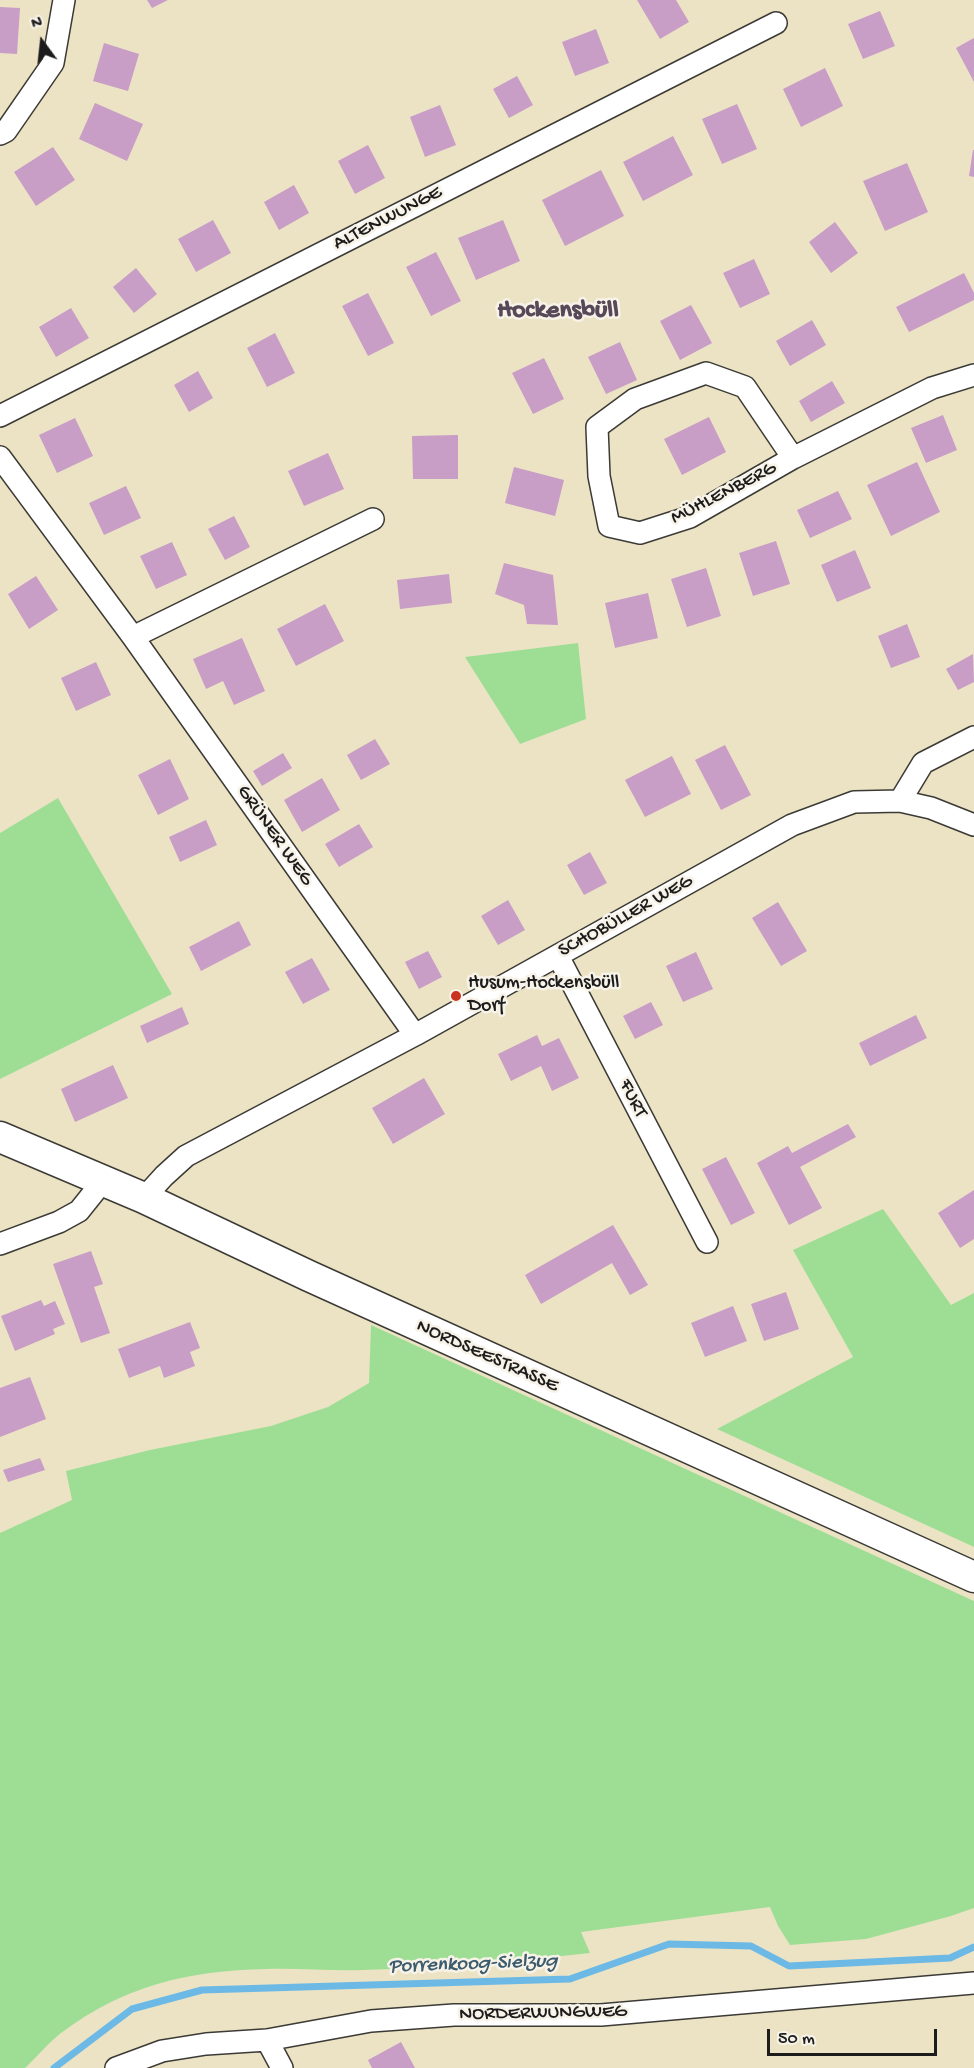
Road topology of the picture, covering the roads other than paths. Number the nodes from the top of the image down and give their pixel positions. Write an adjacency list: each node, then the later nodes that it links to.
1 (64, 0): 3 (street)
2 (776, 23): 5 (street, ALTENWUNGE)
3 (0, 134)
4 (974, 375): 7 (street, MÜHLENBERG)
5 (0, 416)
6 (0, 457): 9 (street, GRÜNER WEG)
7 (793, 458): 7 (street, MÜHLENBERG)
8 (373, 519): 9 (street)
9 (133, 637): 14 (street, GRÜNER WEG)
10 (974, 737): 11 (street)
11 (900, 801): 12 (street, SCHOBÜLLER WEG); 13 (street, SCHOBÜLLER WEG)
12 (974, 825)
13 (558, 956): 14 (street, SCHOBÜLLER WEG); 18 (street, FURT)
14 (415, 1035): 17 (street, SCHOBÜLLER WEG)
15 (0, 1137): 16 (main road, NORDSEESTRASSE)
16 (103, 1180): 17 (main road, NORDSEESTRASSE); 19 (street)
17 (144, 1198): 20 (main road, NORDSEESTRASSE)
18 (707, 1242)
19 (0, 1244)
20 (974, 1577)
21 (974, 1983): 22 (street, NORDERWUNGWEG)
22 (267, 2040): 23 (street, NORDERWUNGWEG); 24 (street)
23 (116, 2068)
24 (282, 2068)

